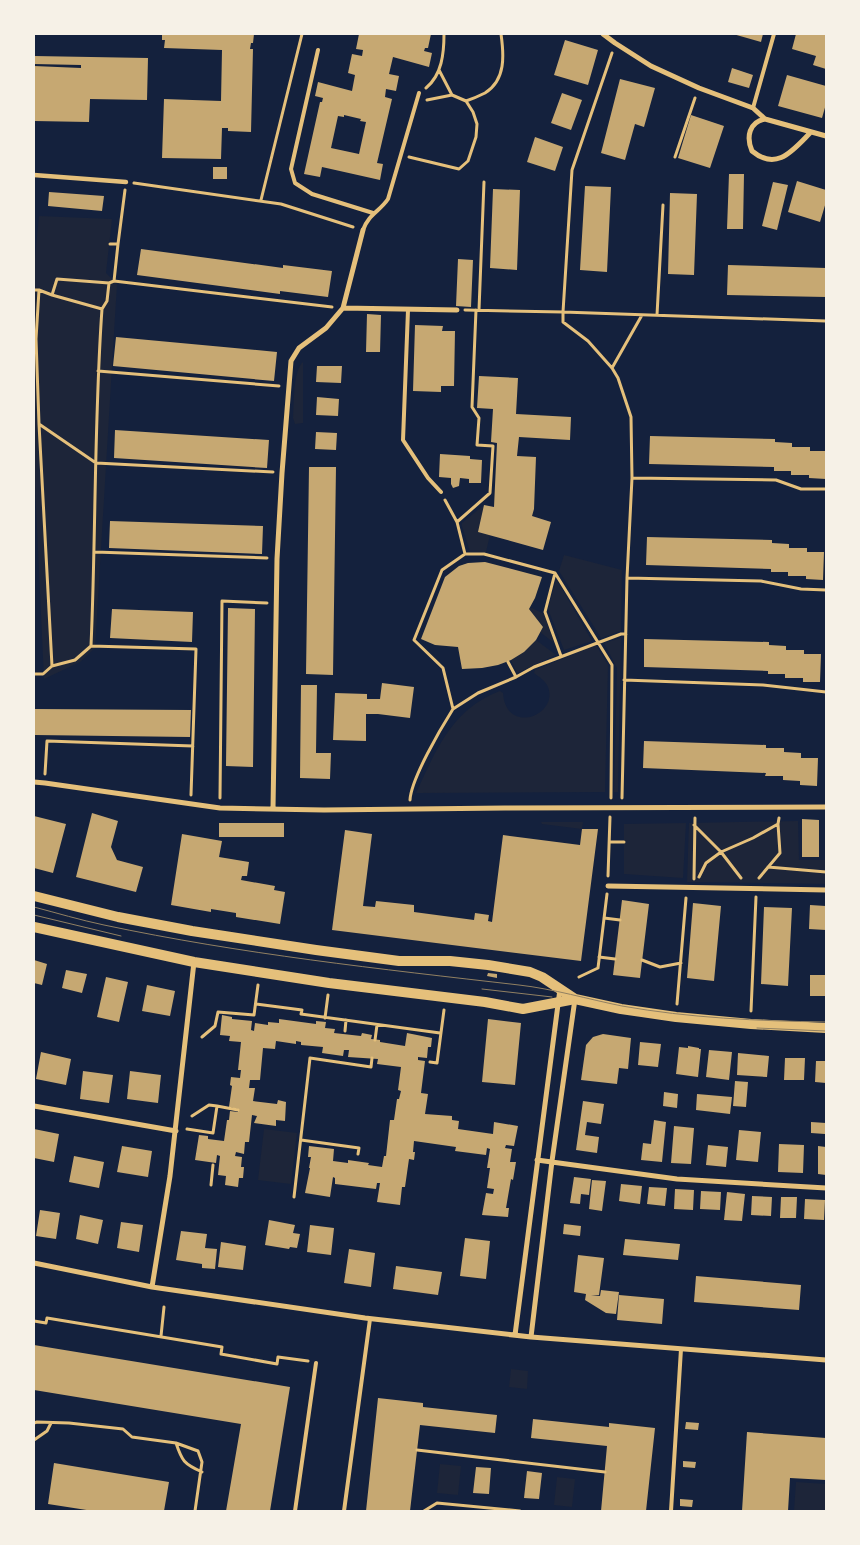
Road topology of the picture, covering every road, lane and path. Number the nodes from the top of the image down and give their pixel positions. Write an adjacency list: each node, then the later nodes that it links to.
1 (302, 34): 23 (path)
2 (444, 34): 8 (path)
3 (501, 34): 12 (path)
4 (603, 34): 6 (street)
5 (774, 34): 14 (lane)
6 (615, 43): 9 (street); 40 (path)
7 (318, 50): 25 (lane)
8 (439, 69): 10 (path); 11 (path)
9 (698, 88): 14 (street); 19 (path)
10 (419, 93): 13 (lane)
11 (452, 95): 12 (path); 13 (path)
12 (466, 101): 18 (path)
13 (416, 102): 18 (lane)
14 (753, 108): 15 (street)
15 (765, 119): 16 (street); 16 (street)
16 (811, 132): 17 (street)
17 (826, 136)
18 (401, 155): 25 (lane)
19 (675, 157)
20 (34, 175): 21 (street)
21 (126, 182): 23 (path); 29 (path)
22 (484, 182): 39 (path)
23 (261, 200): 26 (path)
24 (663, 205): 42 (path)
25 (373, 213): 27 (lane)
26 (356, 228)
27 (363, 230): 35 (street)
28 (110, 244): 29 (path)
29 (118, 244): 30 (path)
30 (114, 281): 31 (path); 35 (path)
31 (109, 283): 34 (path); 36 (path)
32 (34, 290): 33 (path)
33 (39, 290): 34 (path); 47 (path)
34 (52, 295): 36 (path)
35 (343, 308): 37 (street); 46 (street)
36 (102, 309): 45 (path)
37 (408, 310): 38 (street); 52 (lane)
38 (457, 310): 39 (path)
39 (478, 310): 40 (path); 53 (path)
40 (563, 312): 41 (path); 44 (path)
41 (642, 315): 42 (path); 44 (path)
42 (657, 315): 43 (path)
43 (826, 320)
44 (612, 368): 50 (path)
45 (98, 370): 46 (path); 48 (path)
46 (290, 387): 49 (street)
47 (39, 424): 48 (path); 66 (path)
48 (96, 463): 49 (path); 54 (path)
49 (282, 473): 56 (street)
50 (632, 478): 51 (path); 58 (path)
51 (826, 489)
52 (441, 492): 53 (path)
53 (457, 522): 55 (path)
54 (95, 552): 56 (path); 63 (path)
55 (464, 554): 57 (path); 71 (path)
56 (277, 559): 60 (street)
57 (555, 573): 62 (path); 64 (path)
58 (627, 578): 59 (path); 61 (path)
59 (826, 590)
60 (275, 603): 82 (path); 83 (street)
61 (626, 634): 62 (path); 69 (path)
62 (599, 642): 64 (path); 75 (path)
63 (91, 646): 66 (path); 72 (path)
64 (561, 656): 68 (path)
65 (508, 662): 68 (path)
66 (52, 666): 67 (path)
67 (34, 674)
68 (516, 677): 71 (path)
69 (624, 680): 70 (path); 77 (path)
70 (826, 692)
71 (453, 709): 76 (path)
72 (193, 746): 74 (path); 78 (path)
73 (34, 782): 74 (street)
74 (45, 782): 78 (street)
75 (611, 792)
76 (410, 793)
77 (622, 799)
78 (191, 804): 82 (street)
79 (695, 807): 80 (street); 83 (street); 86 (path)
80 (780, 807): 81 (street); 85 (path)
81 (826, 807)
82 (220, 808): 83 (street)
83 (273, 809)
84 (610, 816): 87 (path)
85 (778, 824): 89 (path); 90 (path)
86 (694, 825): 89 (path); 94 (path)
87 (610, 842): 88 (path); 92 (path)
88 (624, 842)
89 (721, 852): 94 (path); 95 (path)
90 (768, 867): 91 (path); 95 (path)
91 (826, 872)
92 (608, 886): 93 (street); 99 (path)
93 (687, 888): 94 (street); 106 (path)
94 (694, 888): 95 (street)
95 (750, 889): 96 (street)
96 (757, 890): 97 (street); 119 (path)
97 (826, 890)
98 (34, 896): 109 (main road)
99 (604, 918): 100 (path); 102 (path)
100 (620, 920)
101 (34, 927): 105 (main road)
102 (599, 956): 103 (path); 107 (path)
103 (615, 959)
104 (642, 960): 106 (path)
105 (194, 962): 112 (main road); 131 (street)
106 (681, 963): 115 (path)
107 (579, 977)
108 (259, 982): 113 (path)
109 (560, 990): 111 (main road); 112 (street)
110 (328, 992): 116 (path)
111 (575, 999): 112 (main road); 115 (main road); 135 (street)
112 (558, 1003): 134 (street)
113 (256, 1004): 116 (path); 123 (path)
114 (444, 1006): 122 (path)
115 (676, 1017): 119 (main road)
116 (325, 1018): 117 (path)
117 (346, 1020): 118 (path); 121 (path)
118 (377, 1024): 122 (path); 124 (path)
119 (751, 1024): 120 (main road)
120 (826, 1028)
121 (345, 1030)
122 (440, 1033): 126 (path)
123 (202, 1037)
124 (375, 1040)
125 (372, 1058): 132 (path)
126 (430, 1062)
127 (34, 1106): 131 (street)
128 (217, 1106): 129 (path); 130 (path); 131 (path)
129 (238, 1110)
130 (192, 1116)
131 (176, 1129): 141 (street)
132 (301, 1140): 133 (path); 139 (path)
133 (358, 1154)
134 (537, 1160): 135 (street); 145 (street)
135 (552, 1161): 138 (street); 147 (street)
136 (213, 1165): 137 (path)
137 (211, 1185)
138 (826, 1188)
139 (294, 1196)
140 (34, 1263): 141 (street)
141 (152, 1288): 143 (street)
142 (164, 1307): 146 (path)
143 (370, 1319): 145 (street); 160 (lane)
144 (34, 1321): 146 (path)
145 (515, 1335): 147 (street)
146 (161, 1336): 150 (path)
147 (531, 1337): 148 (street)
148 (681, 1349): 149 (street); 163 (lane)
149 (826, 1360)
150 (316, 1363): 159 (lane)
151 (34, 1423): 152 (path)
152 (51, 1423): 153 (path); 154 (path)
153 (34, 1440)
154 (176, 1443): 156 (path); 156 (path)
155 (417, 1450): 157 (path)
156 (202, 1472): 158 (path)
157 (605, 1472)
158 (196, 1511)
159 (295, 1511)
160 (344, 1511)
161 (424, 1511): 162 (path)
162 (520, 1511)
163 (671, 1511)

